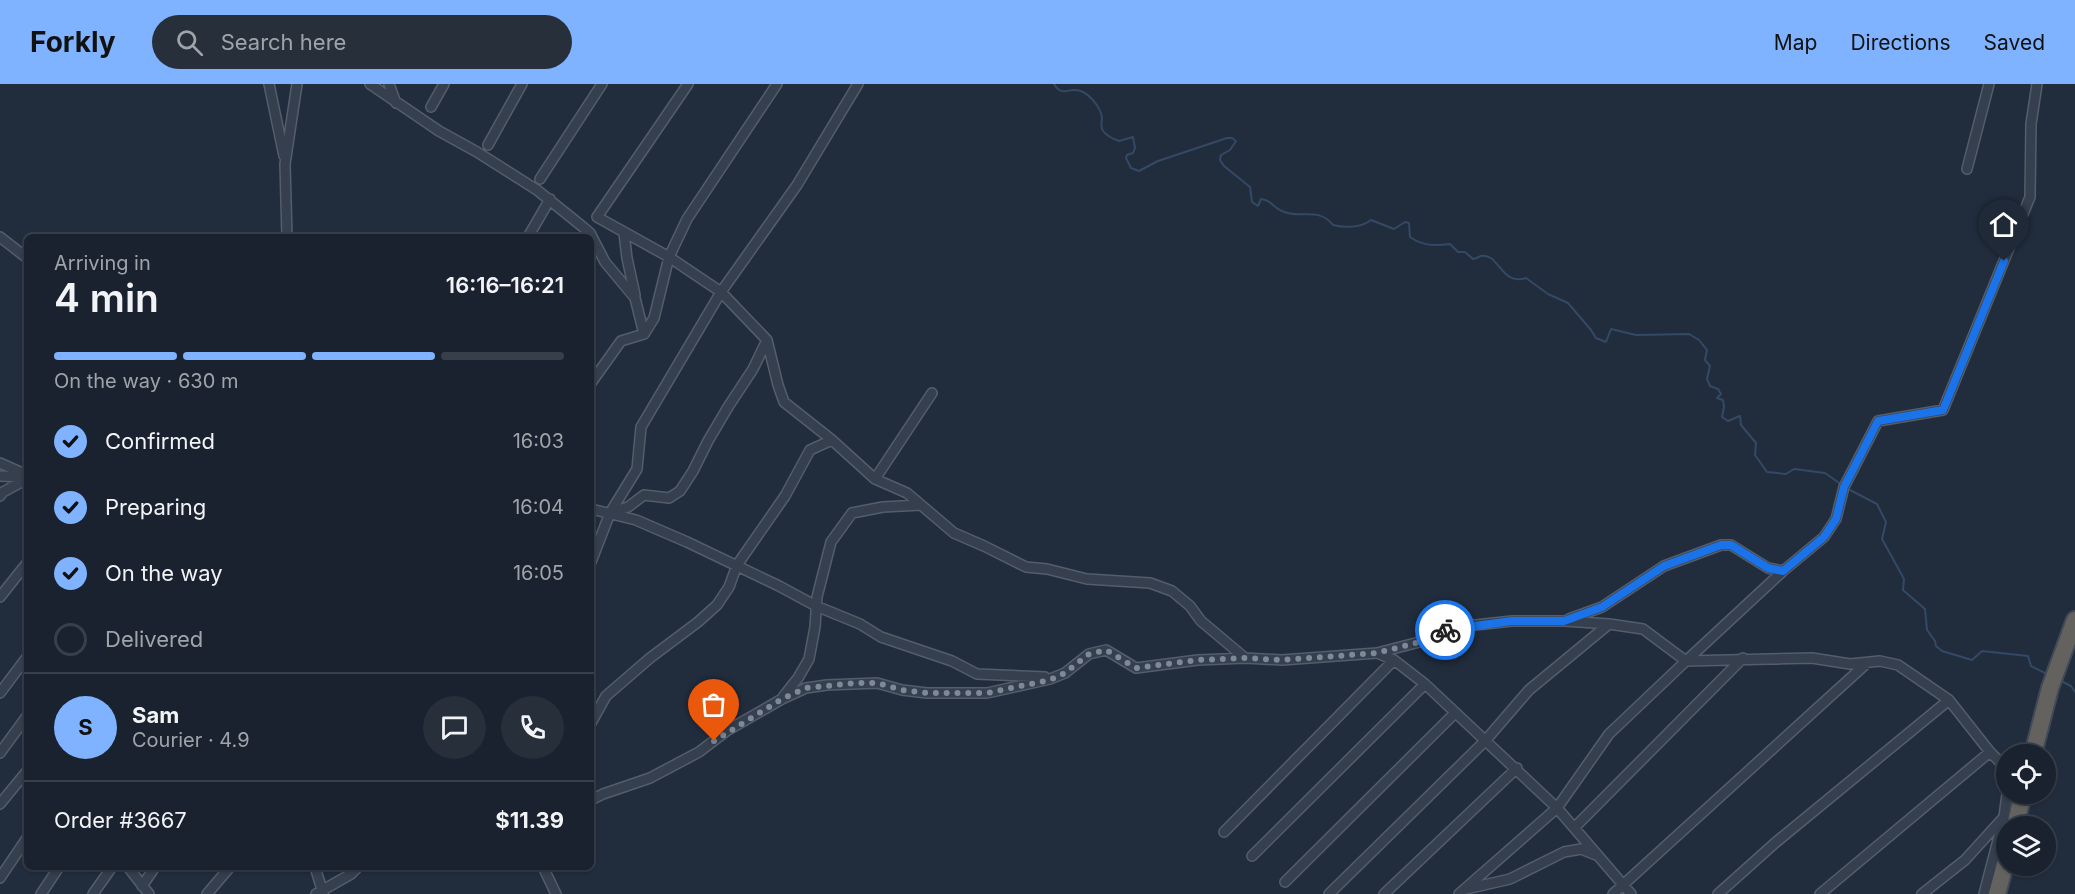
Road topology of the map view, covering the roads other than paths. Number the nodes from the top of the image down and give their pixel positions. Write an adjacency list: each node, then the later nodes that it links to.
1 (269, 84): 16 (street)
2 (297, 84): 16 (street)
3 (370, 84): 13 (street)
4 (388, 84): 13 (street)
5 (444, 84): 14 (street)
6 (522, 84): 15 (street)
7 (602, 84): 18 (street)
8 (688, 84): 20 (street)
9 (777, 84): 27 (street)
10 (858, 84): 28 (street)
11 (1989, 84): 17 (street)
12 (2037, 84): 48 (street)
13 (396, 103): 19 (street)
14 (431, 107)
15 (488, 145)
16 (285, 164): 21 (street)
17 (1967, 169)
18 (540, 179)
19 (550, 199): 22 (street); 23 (street)
20 (624, 232): 27 (street); 29 (street)
21 (287, 234)
22 (530, 234)
23 (587, 234)
24 (0, 237): 26 (street)
25 (594, 245): 29 (street)
26 (24, 256)
27 (669, 257): 28 (street); 30 (street)
28 (721, 292): 31 (street); 44 (street)
29 (635, 298): 30 (street)
30 (644, 334): 32 (street)
31 (767, 340): 34 (street); 44 (street)
32 (594, 379)
33 (932, 393): 40 (street)
34 (832, 440): 40 (street); 46 (street)
35 (0, 463): 36 (street)
36 (24, 475)
37 (0, 476): 38 (street)
38 (24, 477)
39 (24, 479): 41 (street)
40 (875, 479): 42 (street)
41 (0, 496)
42 (921, 504): 50 (street); 55 (street)
43 (594, 510): 44 (street)
44 (610, 513): 45 (street); 46 (street)
45 (594, 554)
46 (737, 565): 50 (street); 67 (street)
47 (24, 567): 49 (street)
48 (1783, 571): 52 (street); 59 (street)
49 (0, 597)
50 (816, 606): 61 (street); 64 (street)
51 (2075, 620): 70 (highway)
52 (1564, 621): 53 (street); 54 (street)
53 (1609, 624): 59 (street); 69 (street)
54 (1377, 653): 55 (street); 57 (street)
55 (1245, 658): 61 (street)
56 (1743, 658): 59 (street); 60 (street); 79 (street)
57 (1394, 660): 62 (street); 80 (street)
58 (24, 661): 63 (street)
59 (1686, 661): 78 (street)
60 (1867, 663): 65 (street); 98 (street)
61 (1065, 673): 64 (street)
62 (1425, 684): 66 (street); 84 (street)
63 (0, 693)
64 (782, 699): 76 (street)
65 (1949, 700): 71 (street); 110 (street)
66 (1455, 713): 69 (street); 96 (street)
67 (594, 718)
68 (24, 720): 72 (street)
69 (1485, 741): 74 (street); 106 (street)
70 (2036, 744)
71 (1990, 752): 73 (street); 111 (street)
72 (0, 753)
73 (1996, 758)
74 (1517, 768): 78 (street); 107 (street)
75 (24, 775): 77 (street)
76 (594, 798)
77 (0, 804)
78 (1557, 808): 79 (street); 99 (street)
79 (1575, 827): 83 (street)
80 (1224, 832)
81 (1996, 833): 112 (street)
82 (24, 842): 95 (street)
83 (1598, 855): 98 (street); 99 (street)
84 (1252, 856)
85 (1996, 859): 113 (street)
86 (57, 870): 101 (street)
87 (110, 870): 102 (street)
88 (130, 870): 97 (street)
89 (153, 870): 97 (street)
90 (227, 870): 104 (street)
91 (316, 870): 100 (street)
92 (544, 870): 105 (street)
93 (355, 871): 100 (street)
94 (2002, 876): 114 (highway)
95 (0, 878)
96 (1285, 882)
97 (142, 886): 103 (street)
98 (1623, 886): 108 (street); 109 (street)
99 (1462, 891)
100 (320, 892)
101 (41, 894)
102 (93, 894)
103 (149, 894)
104 (207, 894)
105 (556, 894)
106 (1329, 894)
107 (1384, 894)
108 (1613, 894)
109 (1631, 894)
110 (1718, 894)
111 (1820, 894)
112 (1922, 894)
113 (1984, 894)
114 (1997, 894)

